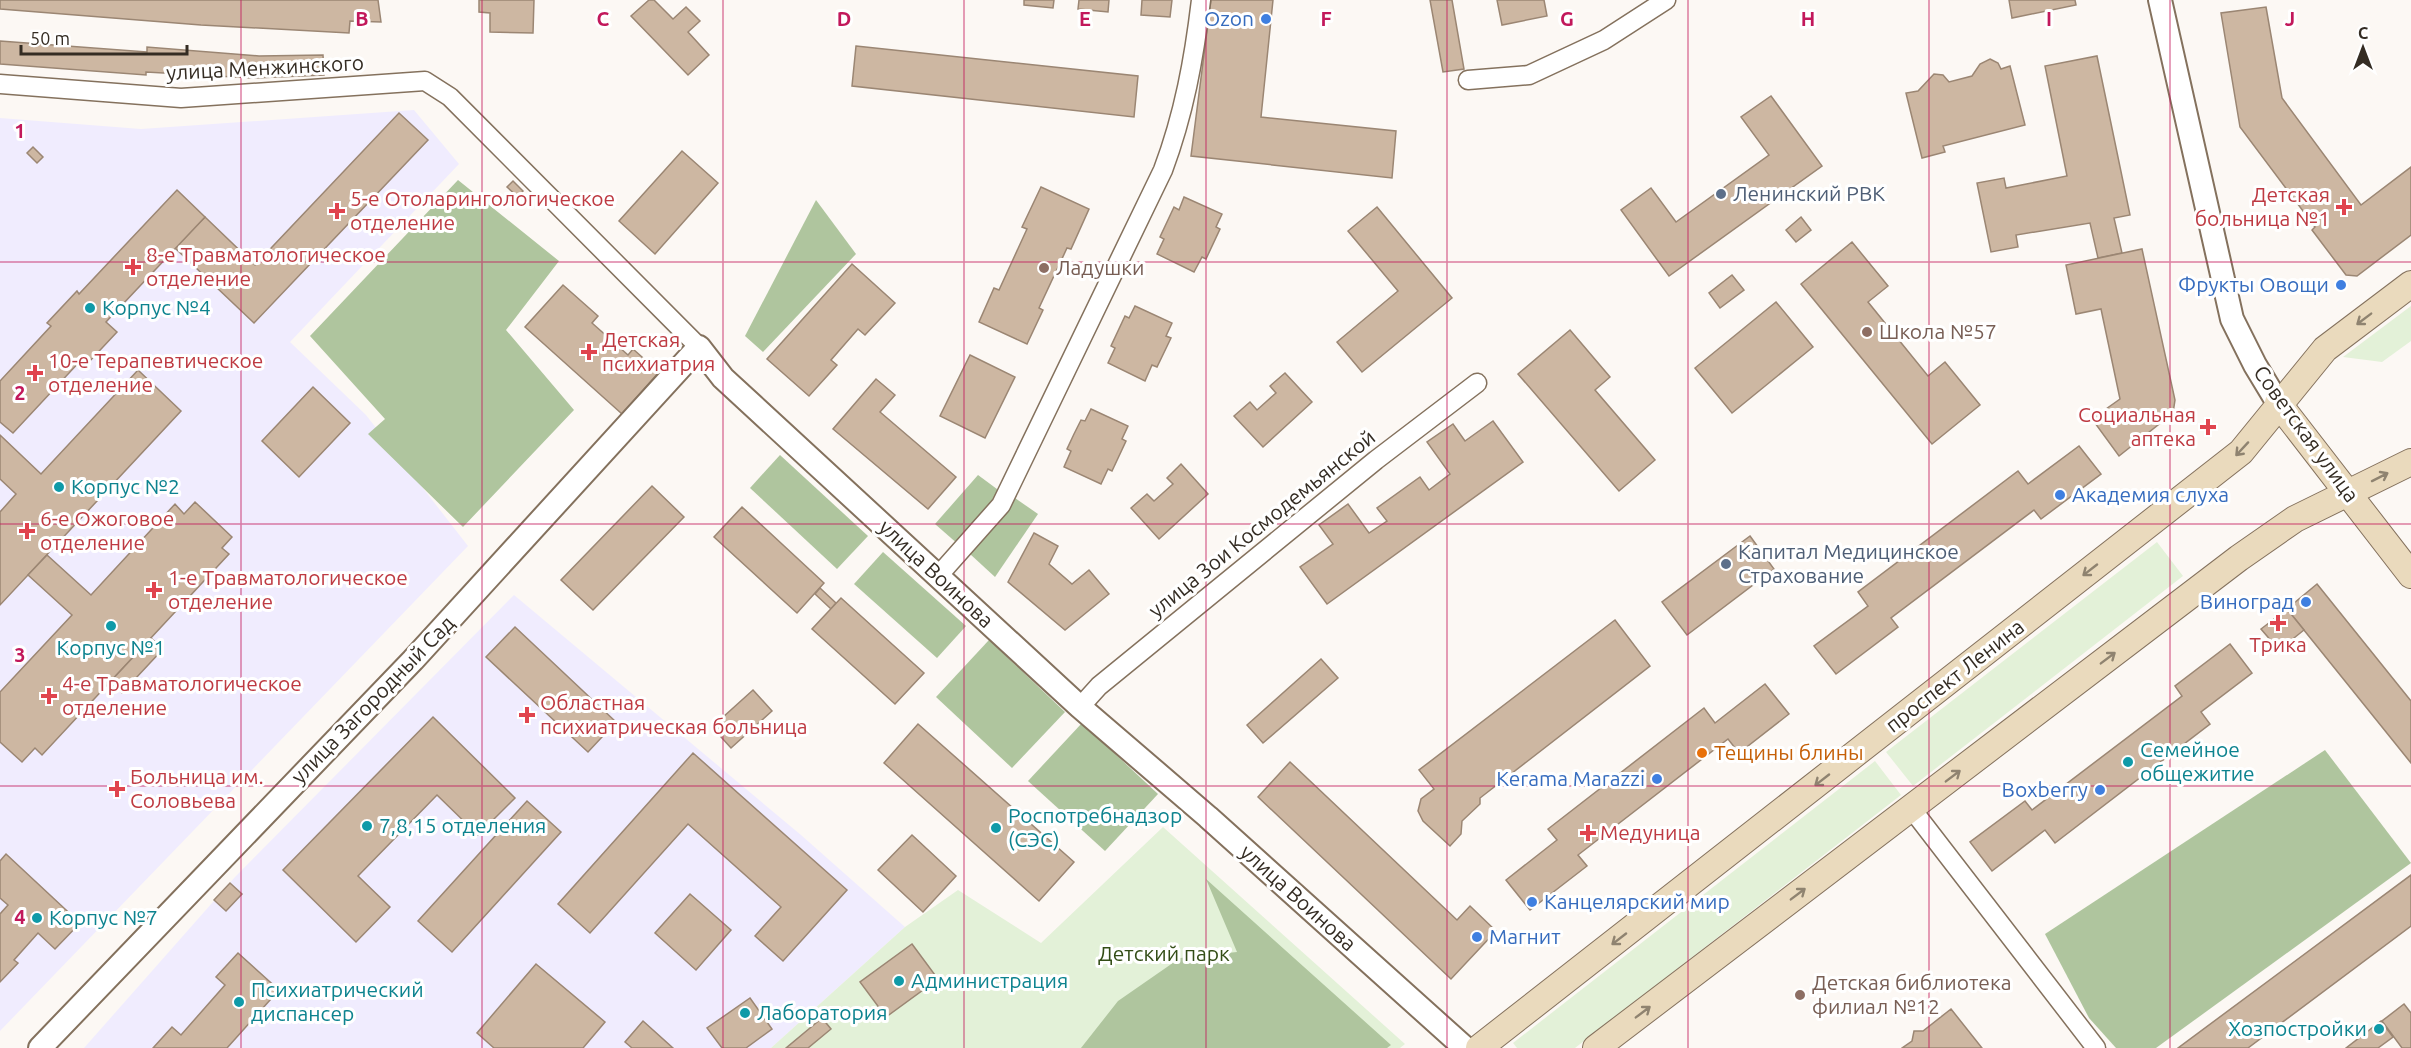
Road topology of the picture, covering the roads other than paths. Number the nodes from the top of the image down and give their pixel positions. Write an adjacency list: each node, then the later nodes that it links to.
1 (1201, 0): 14 (street)
2 (1666, 0): 4 (street)
3 (2160, 0): 10 (street, Советская улица)
4 (1468, 80)
5 (425, 81): 6 (street, улица Менжинского); 8 (street, улица Воинова)
6 (0, 84)
7 (2411, 284): 10 (main road, проспект Ленина, one-way to 10)
8 (699, 347): 14 (street, улица Воинова); 17 (street, улица Загородный Сад)
9 (1477, 383): 15 (street, улица Зои Космодемьянской)
10 (2278, 403): 12 (main road, Советская улица); 19 (main road, проспект Ленина, one-way to 19)
11 (2411, 462): 12 (main road, one-way to 11)
12 (2349, 492): 13 (main road, Советская улица); 16 (main road, one-way to 12)
13 (2411, 575)
14 (938, 576): 15 (street, улица Воинова)
15 (1080, 707): 18 (street, улица Воинова)
16 (1911, 808): 20 (main road, one-way to 16); 21 (street)
17 (40, 1048)
18 (1465, 1048)
19 (1479, 1048)
20 (1596, 1048)
21 (2096, 1048)

